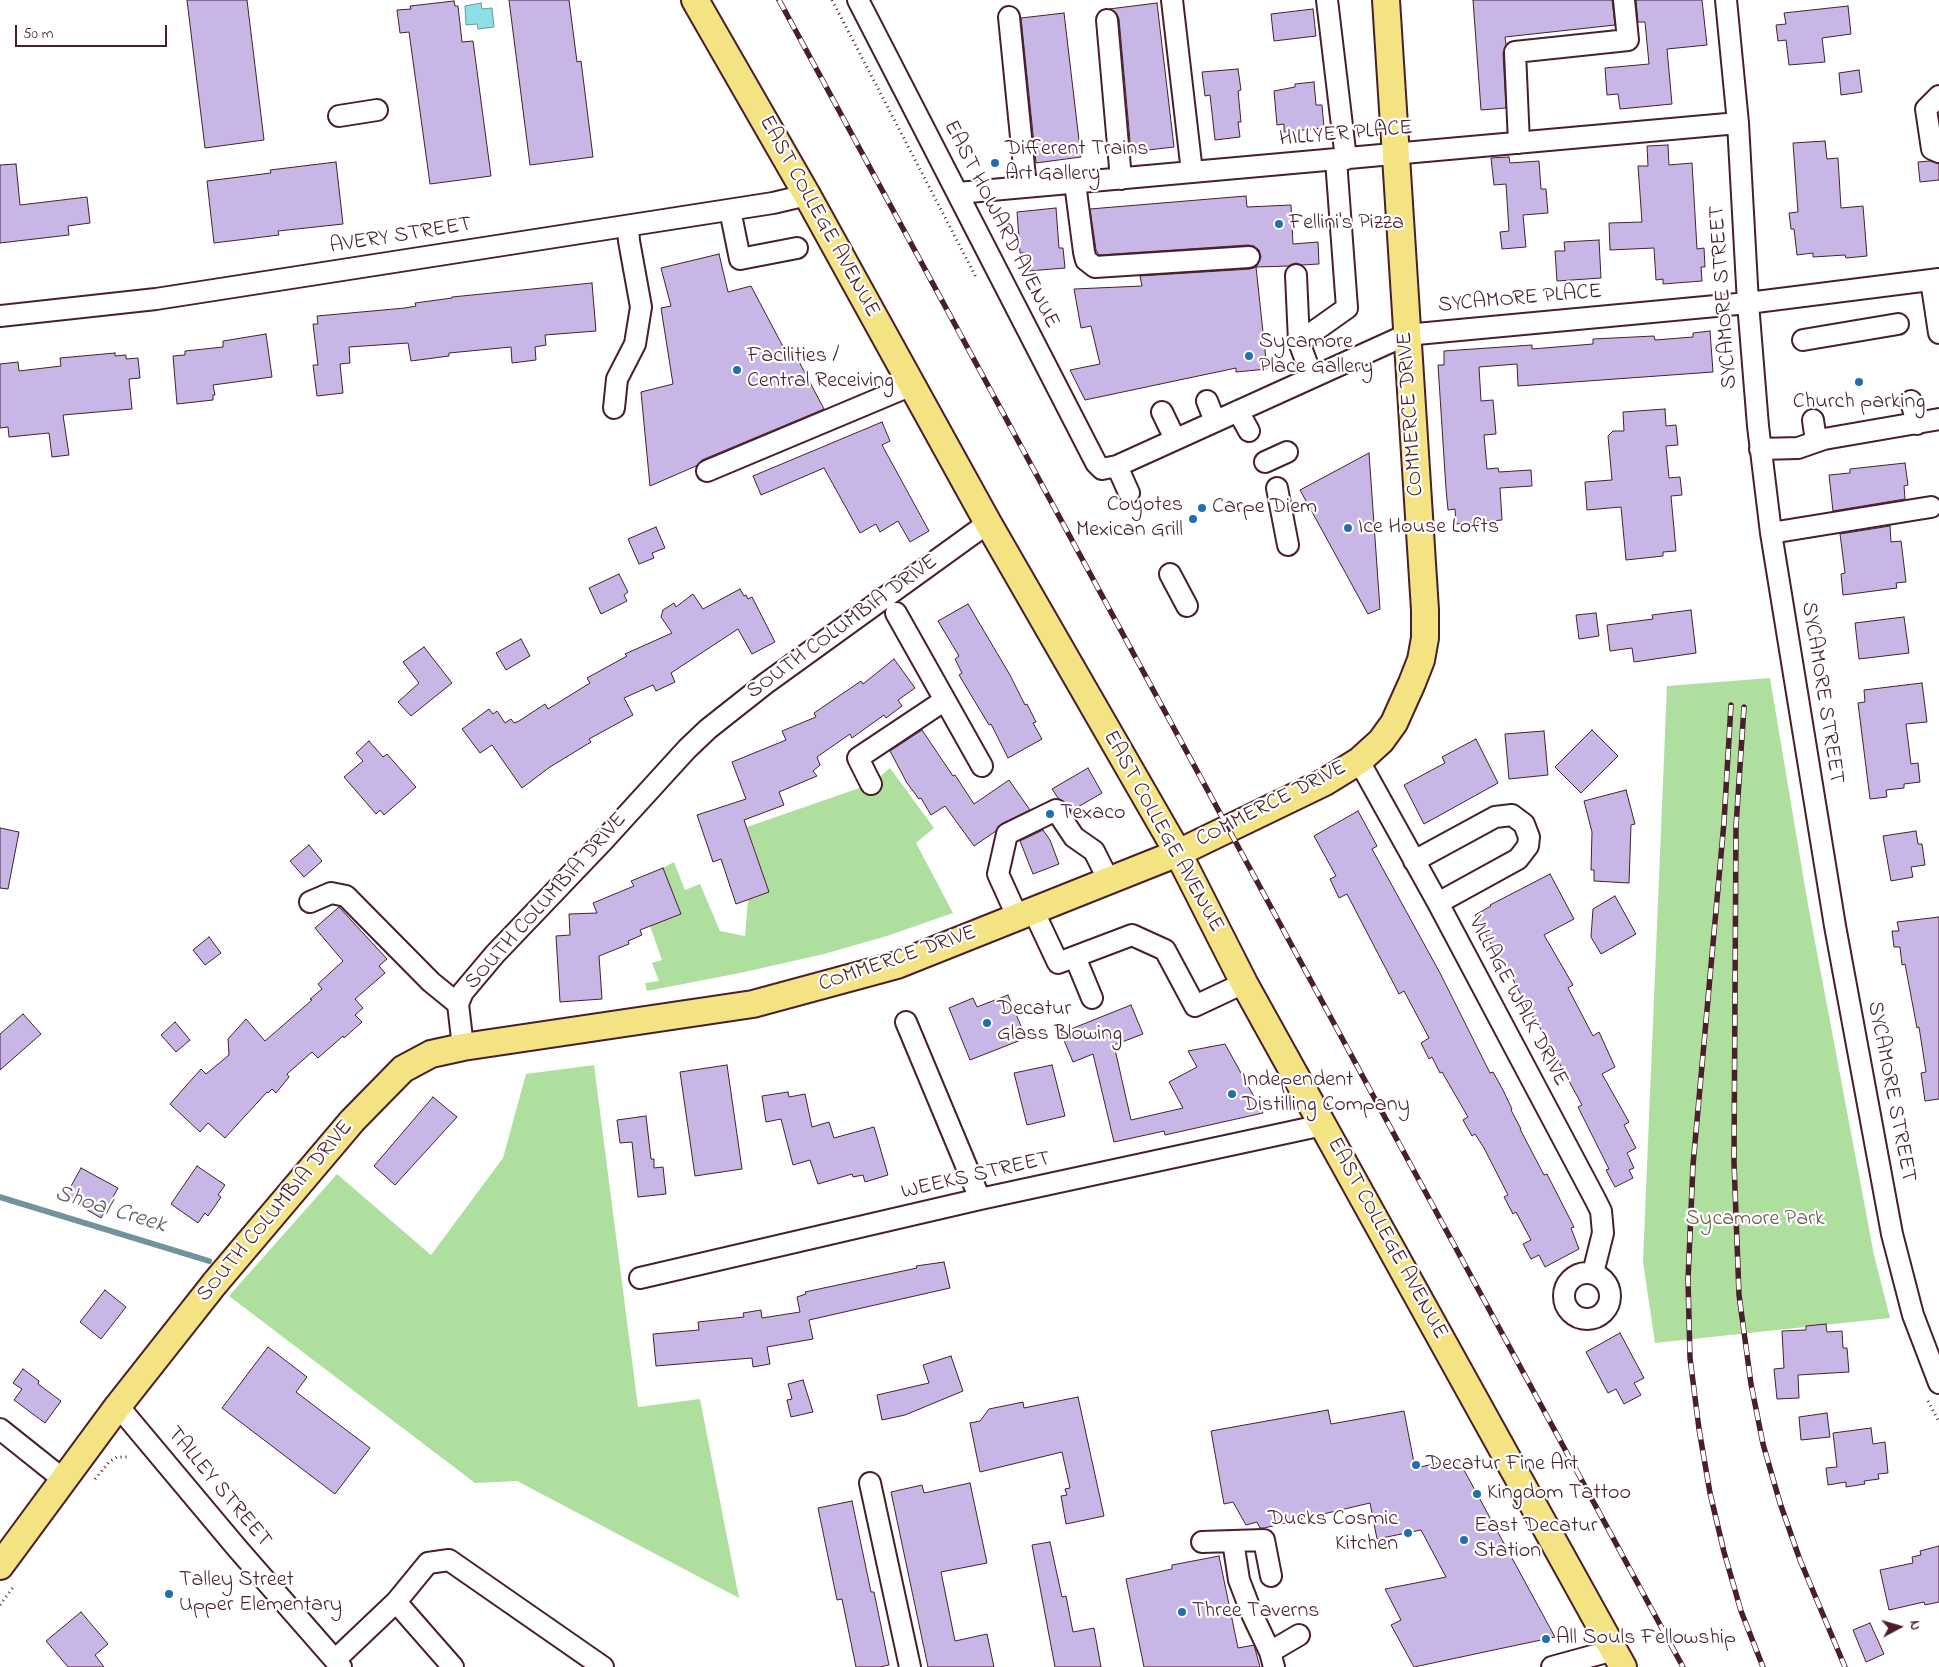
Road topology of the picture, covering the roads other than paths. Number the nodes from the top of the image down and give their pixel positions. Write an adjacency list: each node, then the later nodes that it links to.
1 (695, 0): 23 (main road, EAST COLLEGE AVENUE)
2 (858, 0): 22 (street, EAST HOWARD AVENUE)
3 (1172, 0): 18 (street)
4 (1327, 0): 17 (street)
5 (1386, 0): 16 (main road, COMMERCE DRIVE)
6 (1624, 0): 14 (street)
7 (1726, 0): 13 (street, SYCAMORE STREET)
8 (1009, 17): 21 (street)
9 (1107, 20): 19 (street)
10 (1939, 96): 15 (street)
11 (378, 110): 12 (street)
12 (339, 116)
13 (1738, 123): 14 (street, HILLYER PLACE); 30 (street, SYCAMORE STREET)
14 (1519, 143): 16 (street, HILLYER PLACE)
15 (1939, 152)
16 (1396, 155): 17 (street, HILLYER PLACE); 34 (main road, COMMERCE DRIVE)
17 (1341, 160): 18 (street, HILLYER PLACE); 36 (street)
18 (1192, 172): 19 (street, HILLYER PLACE)
19 (1121, 179): 20 (street, HILLYER PLACE)
20 (1075, 183): 21 (street, HILLYER PLACE); 27 (street)
21 (1026, 187): 22 (street, HILLYER PLACE)
22 (958, 193): 54 (street, EAST HOWARD AVENUE)
23 (807, 195): 24 (street, AVERY STREET); 38 (main road, EAST COLLEGE AVENUE)
24 (730, 210): 25 (street, AVERY STREET); 26 (street)
25 (628, 226): 31 (street, AVERY STREET); 41 (street)
26 (797, 248)
27 (1249, 257)
28 (1296, 275): 36 (street)
29 (1935, 280): 30 (street, SYCAMORE PLACE); 33 (street)
30 (1748, 303): 34 (street, SYCAMORE PLACE); 51 (street, SYCAMORE STREET)
31 (0, 316)
32 (1898, 324): 35 (street)
33 (1939, 333)
34 (1406, 335): 37 (street, SYCAMORE PLACE); 66 (main road, COMMERCE DRIVE)
35 (1803, 340)
36 (1299, 342): 37 (street)
37 (1312, 378): 42 (street, SYCAMORE PLACE)
38 (912, 385): 55 (street); 59 (main road, EAST COLLEGE AVENUE)
39 (1207, 400): 46 (street)
40 (1911, 401): 47 (street)
41 (614, 408)
42 (1238, 411): 46 (street, SYCAMORE PLACE); 48 (street)
43 (1162, 412): 49 (street)
44 (1939, 419): 47 (street)
45 (1813, 420): 50 (street)
46 (1215, 421): 49 (street, SYCAMORE PLACE)
47 (1917, 424): 50 (street)
48 (1249, 431)
49 (1175, 439): 54 (street, SYCAMORE PLACE)
50 (1816, 441): 51 (street)
51 (1760, 449): 60 (street, SYCAMORE STREET)
52 (1287, 452): 53 (street)
53 (1264, 462)
54 (1110, 467): 57 (street, EAST HOWARD AVENUE)
55 (707, 471)
56 (1278, 488): 61 (street)
57 (1129, 492)
58 (1931, 507): 60 (street)
59 (988, 523): 69 (main road, EAST COLLEGE AVENUE); 78 (street, SOUTH COLUMBIA DRIVE)
60 (1771, 533): 85 (street, SYCAMORE STREET)
61 (1288, 545)
62 (1170, 574): 63 (street)
63 (1187, 606)
64 (896, 613): 65 (street)
65 (945, 700): 67 (street); 68 (street)
66 (1359, 761): 69 (main road, COMMERCE DRIVE); 70 (street, VILLAGE WALK DRIVE)
67 (982, 766)
68 (871, 784)
69 (1178, 853): 71 (main road, COMMERCE DRIVE); 76 (main road, EAST COLLEGE AVENUE)
70 (1414, 861): 73 (street, VILLAGE WALK DRIVE); 73 (street)
71 (1109, 881): 74 (main road, COMMERCE DRIVE); 74 (street)
72 (310, 902): 78 (street)
73 (1438, 903): 83 (street, VILLAGE WALK DRIVE)
74 (1026, 915): 75 (street); 80 (main road, COMMERCE DRIVE)
75 (1075, 957): 76 (street); 77 (street)
76 (1244, 983): 81 (main road, EAST COLLEGE AVENUE)
77 (1092, 998)
78 (458, 1004): 80 (street, SOUTH COLUMBIA DRIVE)
79 (906, 1022): 82 (street)
80 (463, 1047): 86 (main road, SOUTH COLUMBIA DRIVE)
81 (1323, 1125): 82 (street, WEEKS STREET); 96 (main road, EAST COLLEGE AVENUE)
82 (980, 1199): 84 (street, WEEKS STREET)
83 (1593, 1274)
84 (640, 1278)
85 (1939, 1383)
86 (118, 1406): 88 (main road, SOUTH COLUMBIA DRIVE); 98 (street, TALLEY STREET)
87 (0, 1430): 88 (street)
88 (64, 1480): 92 (main road, SOUTH COLUMBIA DRIVE)
89 (870, 1482): 101 (street)
90 (1233, 1541): 91 (street); 93 (street); 97 (street)
91 (1202, 1542)
92 (0, 1566)
93 (1271, 1576)
94 (396, 1602): 98 (street); 99 (street); 100 (street)
95 (1299, 1635): 97 (street)
96 (1619, 1659): 102 (street)
97 (1272, 1660)
98 (338, 1664)
99 (453, 1667)
100 (603, 1667)
101 (910, 1667)
102 (1552, 1667)

